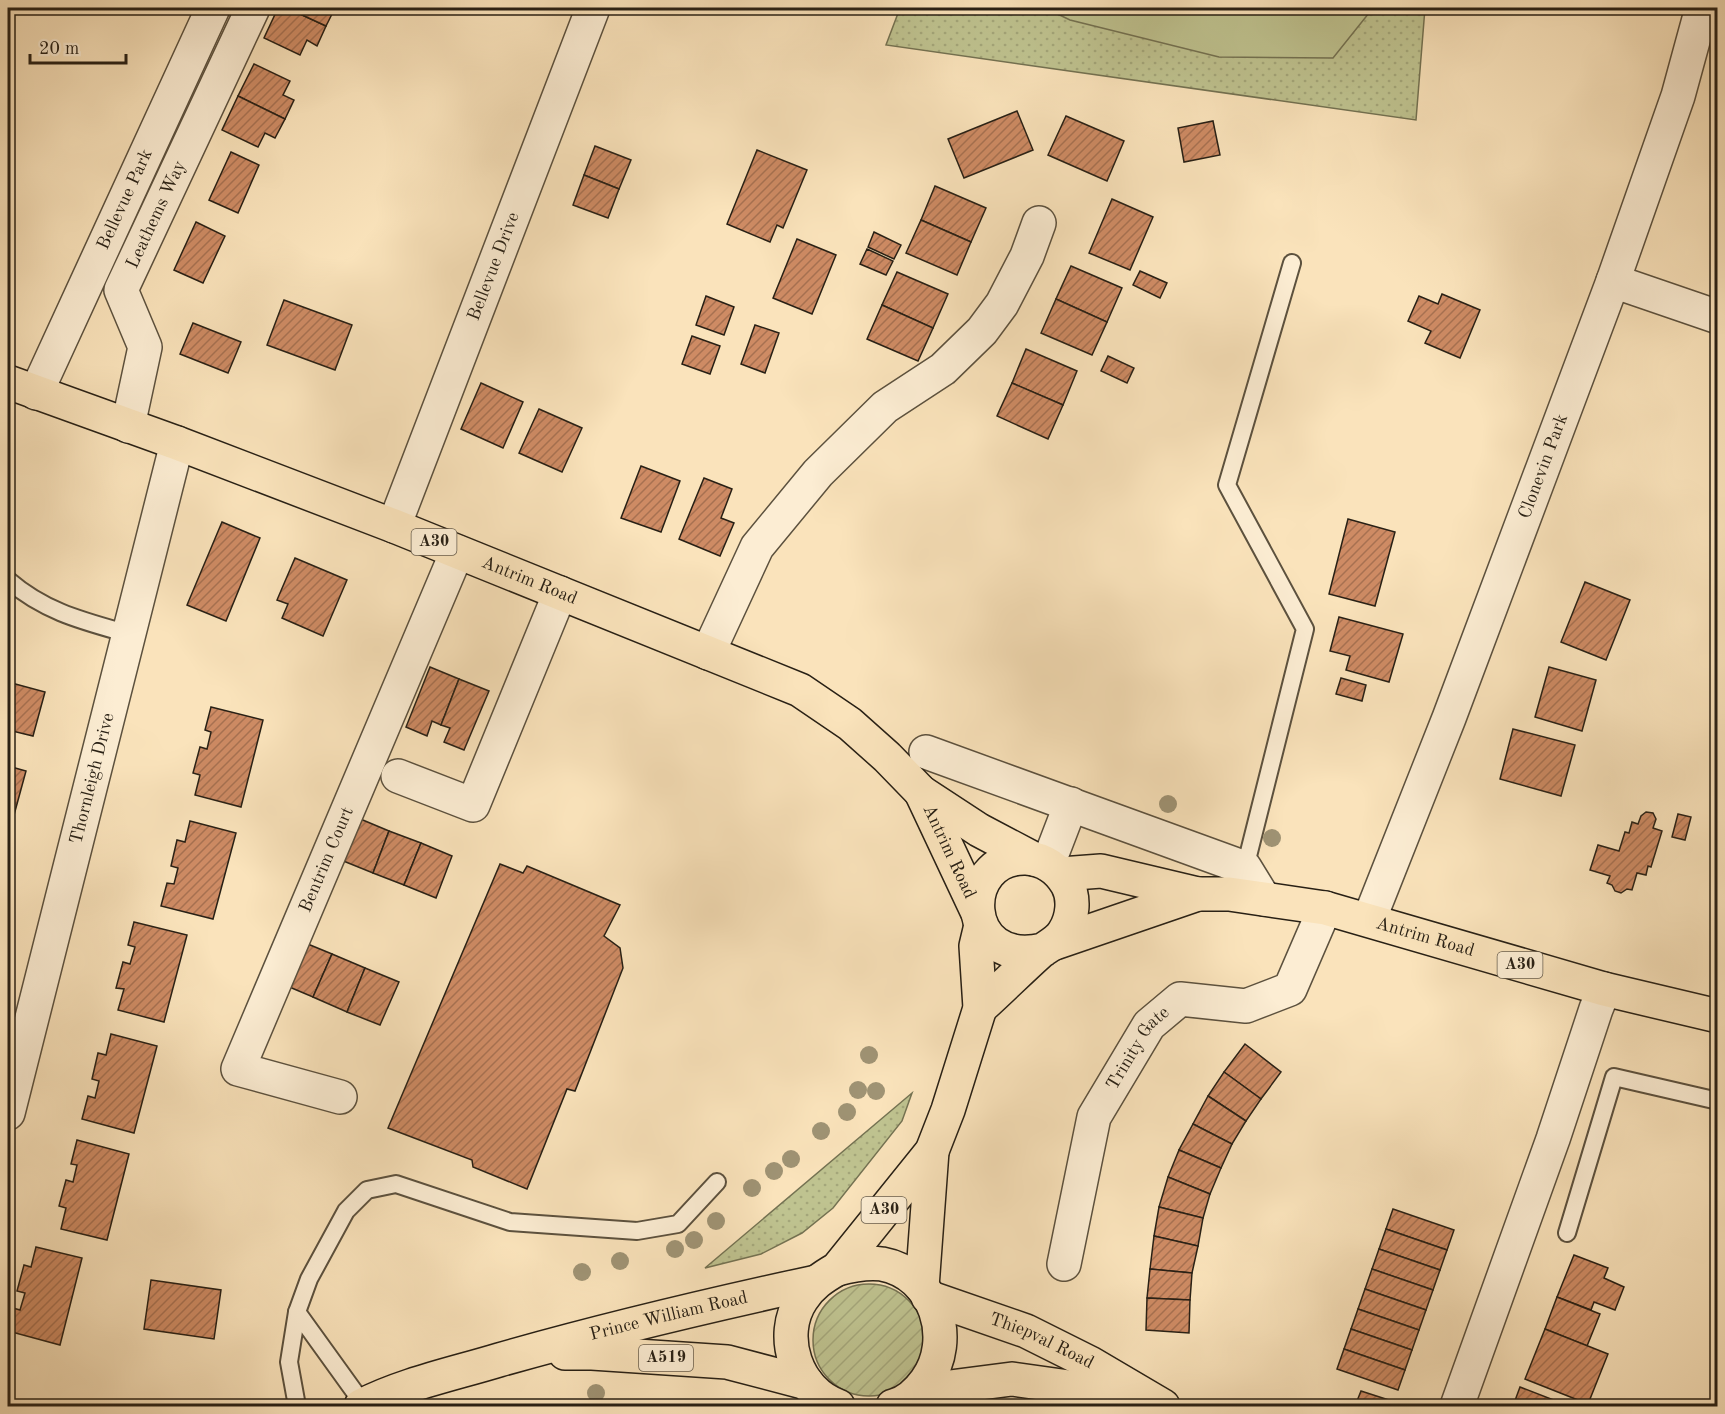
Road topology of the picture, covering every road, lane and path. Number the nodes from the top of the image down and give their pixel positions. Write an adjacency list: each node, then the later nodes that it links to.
1 (213, 8): 9 (street, Bellevue Park)
2 (253, 8): 10 (street, Leathems Way)
3 (593, 8): 12 (street, Bellevue Drive)
4 (1702, 8): 7 (street, Clonevin Park)
5 (1039, 223): 17 (street)
6 (1292, 263): 23 (lane)
7 (1613, 281): 8 (street); 28 (street, Clonevin Park)
8 (1718, 317)
9 (22, 387): 10 (main road, Antrim Road / A30)
10 (128, 426): 11 (main road, Antrim Road / A30)
11 (177, 443): 12 (main road, Antrim Road / A30); 16 (street, Thornleigh Drive)
12 (394, 526): 13 (main road, Antrim Road / A30)
13 (457, 552): 15 (main road, Antrim Road / A30); 34 (street, Bentrim Court)
14 (8, 580): 16 (lane)
15 (560, 593): 17 (main road, Antrim Road / A30); 19 (street)
16 (129, 634): 31 (street, Thornleigh Drive)
17 (708, 652): 20 (main road, Antrim Road / A30)
18 (926, 752): 21 (street)
19 (398, 776)
20 (921, 792): 22 (main road, Antrim Road / A30); 27 (main road, Antrim Road / A30)
21 (1071, 804): 22 (street); 23 (street)
22 (1048, 866): 24 (main road, Antrim Road / A30); 27 (main road, A30); 29 (main road, A30)
23 (1245, 868): 25 (street)
24 (1198, 894): 25 (main road, Antrim Road / A30); 29 (main road, Antrim Road / A30)
25 (1264, 898): 26 (main road, Antrim Road / A30)
26 (1325, 908): 28 (main road, Antrim Road / A30); 40 (street, Trinity Gate)
27 (979, 918): 29 (main road, A30); 32 (main road, A30)
28 (1369, 920): 30 (main road, Antrim Road / A30)
29 (1049, 946): 32 (main road, A30)
30 (1604, 989): 33 (main road, Antrim Road / A30); 51 (street)
31 (21, 1008): 36 (street, Thornleigh Drive)
32 (980, 1008): 37 (main road, A30)
33 (1718, 1016)
34 (340, 1097)
35 (1718, 1101): 39 (lane)
36 (8, 1113)
37 (932, 1150): 41 (main road, A30); 42 (main road, A30)
38 (717, 1182): 43 (lane)
39 (1567, 1233)
40 (1064, 1264)
41 (826, 1275): 42 (main road, A519); 44 (main road, Prince William Road / A519); 45 (main road, A519)
42 (925, 1292): 46 (main road, A519); 47 (main road, Thiepval Road / A519)
43 (297, 1312): 48 (lane); 49 (lane)
44 (521, 1354): 45 (main road, Prince William Road / A519); 48 (main road, Prince William Road / A519)
45 (810, 1393): 50 (main road, A519)
46 (902, 1402): 47 (main road, Thiepval Road / A519)
47 (1155, 1402)
48 (363, 1406)
49 (297, 1407)
50 (838, 1407)
51 (1456, 1407)

